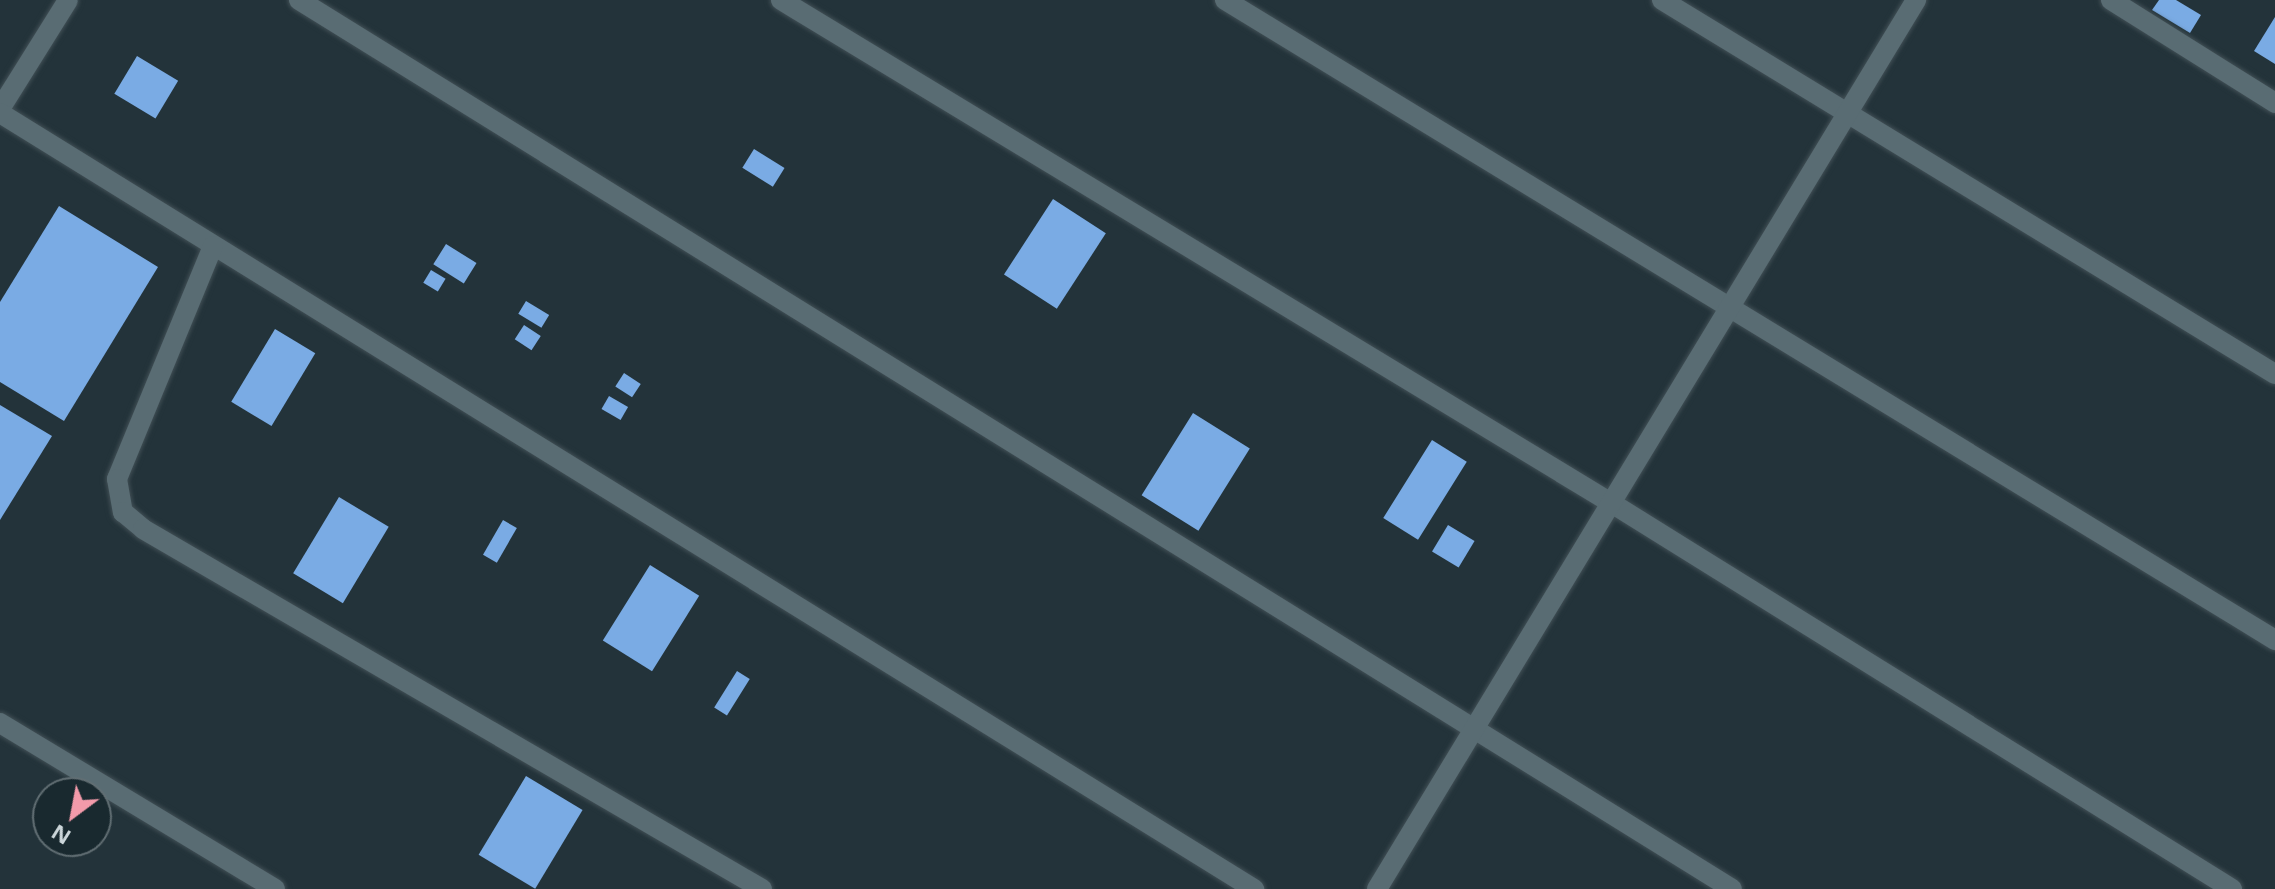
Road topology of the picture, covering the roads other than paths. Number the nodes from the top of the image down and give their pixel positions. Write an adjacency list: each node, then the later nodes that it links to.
1 (68, 0): 9 (street)
2 (299, 0): 17 (street)
3 (781, 0): 14 (street)
4 (1225, 0): 12 (street)
5 (1662, 0): 10 (street)
6 (1916, 0): 10 (street)
7 (2111, 0): 8 (street)
8 (2275, 103)
9 (0, 111): 11 (street)
10 (1849, 112): 12 (street); 13 (street)
11 (213, 246): 19 (street); 20 (street)
12 (1729, 306): 14 (street); 15 (street)
13 (2275, 374)
14 (1613, 504): 17 (street); 23 (street)
15 (2275, 640)
16 (0, 723): 18 (street)
17 (1474, 729): 21 (street); 22 (street)
18 (275, 889)
19 (762, 889)
20 (1254, 889)
21 (1377, 889)
22 (1732, 889)
23 (2232, 889)

